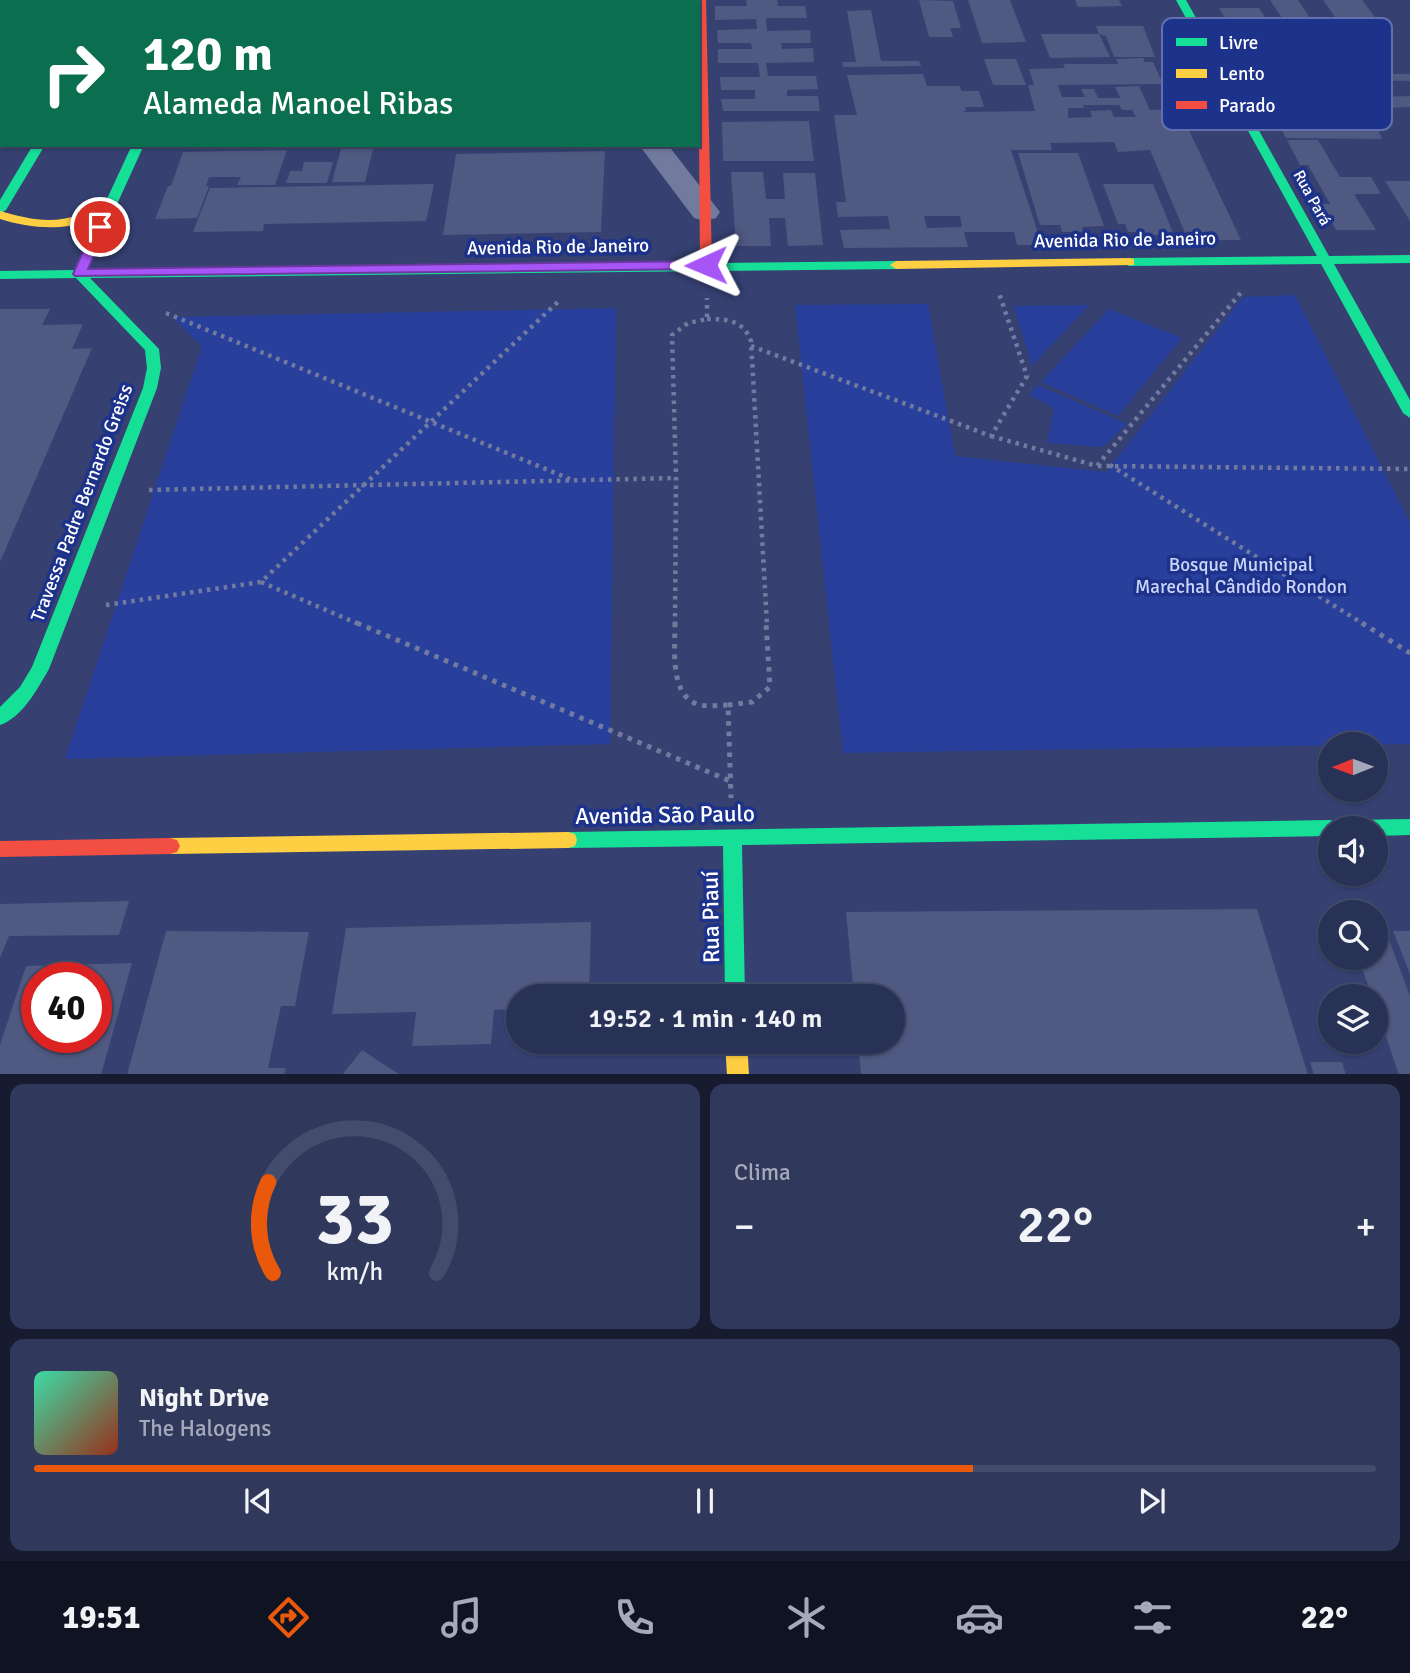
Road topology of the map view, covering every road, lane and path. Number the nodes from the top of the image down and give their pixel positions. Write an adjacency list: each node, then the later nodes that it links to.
1 (701, 0): 10 (street)
2 (1181, 0): 3 (street, Rua Pará)
3 (1191, 18)
4 (1254, 130): 11 (street, Rua Pará)
5 (38, 147): 9 (street)
6 (137, 147): 8 (street)
7 (655, 147): 10 (street)
8 (111, 204): 9 (street); 17 (street)
9 (0, 212)
10 (705, 212): 15 (street)
11 (1326, 259): 12 (street, Avenida Rio de Janeiro); 13 (street, Avenida Rio de Janeiro); 22 (street, Rua Pará)
12 (1410, 259)
13 (1268, 260): 14 (street, Avenida Rio de Janeiro); 25 (path)
14 (989, 262): 15 (street, Avenida Rio de Janeiro); 24 (path)
15 (706, 265): 16 (street, Avenida Rio de Janeiro); 20 (path)
16 (594, 267): 17 (street, Avenida Rio de Janeiro); 23 (path)
17 (79, 274): 18 (street, Avenida Rio de Janeiro); 19 (street, Travessa Padre Bernardo Greiss)
18 (0, 275)
19 (99, 295): 23 (path); 31 (street, Travessa Padre Bernardo Greiss)
20 (707, 319): 21 (path); 28 (path)
21 (751, 346): 24 (path); 35 (path)
22 (1410, 414)
23 (430, 421): 29 (path); 30 (path)
24 (991, 436): 25 (path)
25 (1097, 466): 26 (path)
26 (1110, 466): 27 (path); 34 (path)
27 (1410, 469)
28 (676, 478): 29 (path); 35 (path)
29 (574, 480): 30 (path)
30 (362, 485): 31 (path); 32 (path)
31 (110, 491): 33 (street, Travessa Padre Bernardo Greiss)
32 (261, 582): 33 (path); 37 (path)
33 (63, 611): 36 (street, Travessa Padre Bernardo Greiss)
34 (1410, 653)
35 (728, 705): 37 (path)
36 (0, 718)
37 (730, 781): 41 (path)
38 (1388, 827): 39 (street)
39 (1410, 827)
40 (1318, 828): 41 (street, Avenida São Paulo)
41 (732, 837): 42 (street, Avenida São Paulo); 43 (street, Rua Piauí)
42 (0, 849)
43 (731, 984)

